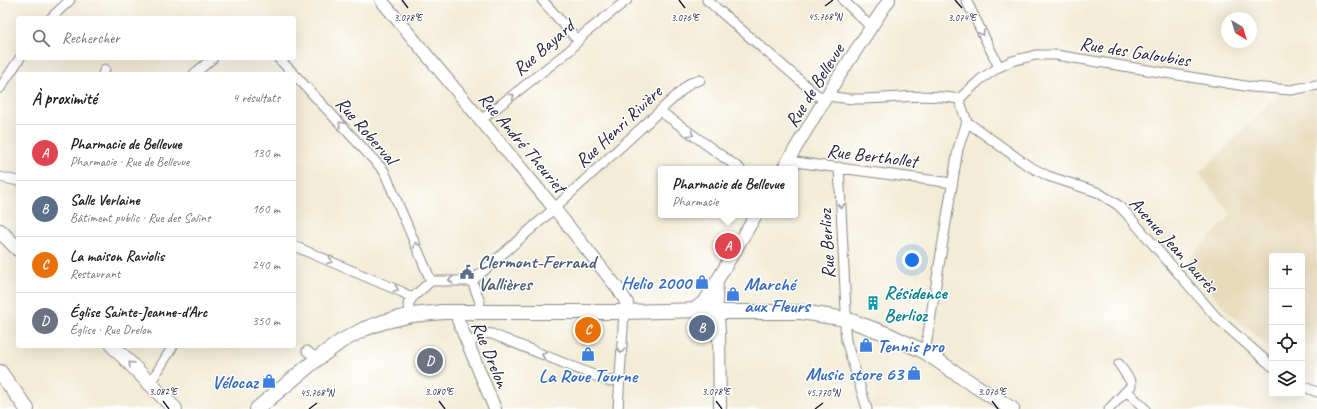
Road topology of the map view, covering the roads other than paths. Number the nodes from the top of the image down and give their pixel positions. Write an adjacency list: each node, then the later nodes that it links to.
1 (70, 0): 9 (street)
2 (380, 0): 25 (main road, Rue André Theuriet)
3 (542, 0): 11 (street)
4 (627, 0): 11 (street, Rue Bayard)
5 (843, 0): 10 (street)
6 (889, 0): 10 (main road, Rue de Bellevue)
7 (966, 0): 15 (street, one-way to 15)
8 (709, 1): 22 (street)
9 (53, 16)
10 (871, 27): 22 (main road, Rue de Bellevue)
11 (579, 39): 25 (street, Rue Bayard, one-way to 11)
12 (19, 60): 21 (street)
13 (210, 60): 16 (street)
14 (281, 61): 17 (street, Rue Roberval)
15 (999, 67): 20 (street, Rue des Galoubies); 23 (street, Rue des Galoubies)
16 (196, 72)
17 (292, 72)
18 (296, 76): 38 (street, Rue Roberval, one-way to 18)
19 (700, 80): 24 (street, Rue Henri Rivière)
20 (1317, 85)
21 (0, 88)
22 (828, 96): 23 (street); 27 (main road, Rue de Bellevue)
23 (959, 100): 26 (street)
24 (660, 110): 28 (street, one-way to 28); 33 (street, Rue Henri Rivière)
25 (481, 120): 33 (main road, Rue André Theuriet)
26 (967, 122): 32 (street); 53 (street, Avenue Jean Jaurès)
27 (786, 165): 29 (street, Rue Berthollet)
28 (736, 166)
29 (839, 167): 32 (street, Rue Berthollet); 48 (street, Rue Berlioz, one-way to 48)
30 (0, 177): 31 (street)
31 (16, 181)
32 (952, 183): 52 (street)
33 (554, 208): 39 (street, Rue Henri Rivière); 45 (main road, Rue André Theuriet)
34 (754, 218): 40 (main road)
35 (0, 231): 36 (main road)
36 (16, 247)
37 (296, 247): 41 (street, one-way to 41)
38 (431, 281): 39 (street, one-way to 38); 41 (street)
39 (472, 281): 42 (street)
40 (717, 282): 43 (main road); 46 (main road)
41 (412, 298): 47 (street)
42 (479, 311): 44 (main road); 45 (main road)
43 (691, 311): 45 (main road); 46 (main road)
44 (457, 312): 47 (main road); 49 (main road, Rue Drelon)
45 (624, 312): 56 (street, one-way to 56)
46 (717, 312): 48 (main road); 66 (main road)
47 (412, 315): 63 (main road)
48 (846, 319): 52 (main road); 67 (street, Rue Berlioz)
49 (469, 346): 56 (street, one-way to 49); 64 (main road, Rue Drelon)
50 (115, 348): 57 (main road, one-way to 50)
51 (172, 348): 57 (street)
52 (925, 352): 68 (main road)
53 (1269, 363)
54 (1119, 364): 59 (street)
55 (0, 372): 61 (main road)
56 (620, 380): 65 (street)
57 (149, 382): 62 (main road)
58 (1305, 387): 60 (street)
59 (1126, 392): 69 (street); 70 (street)
60 (1317, 392)
61 (27, 409)
62 (175, 409)
63 (257, 409)
64 (495, 409)
65 (618, 409)
66 (720, 409)
67 (868, 409)
68 (1012, 409)
69 (1109, 409)
70 (1145, 409)

